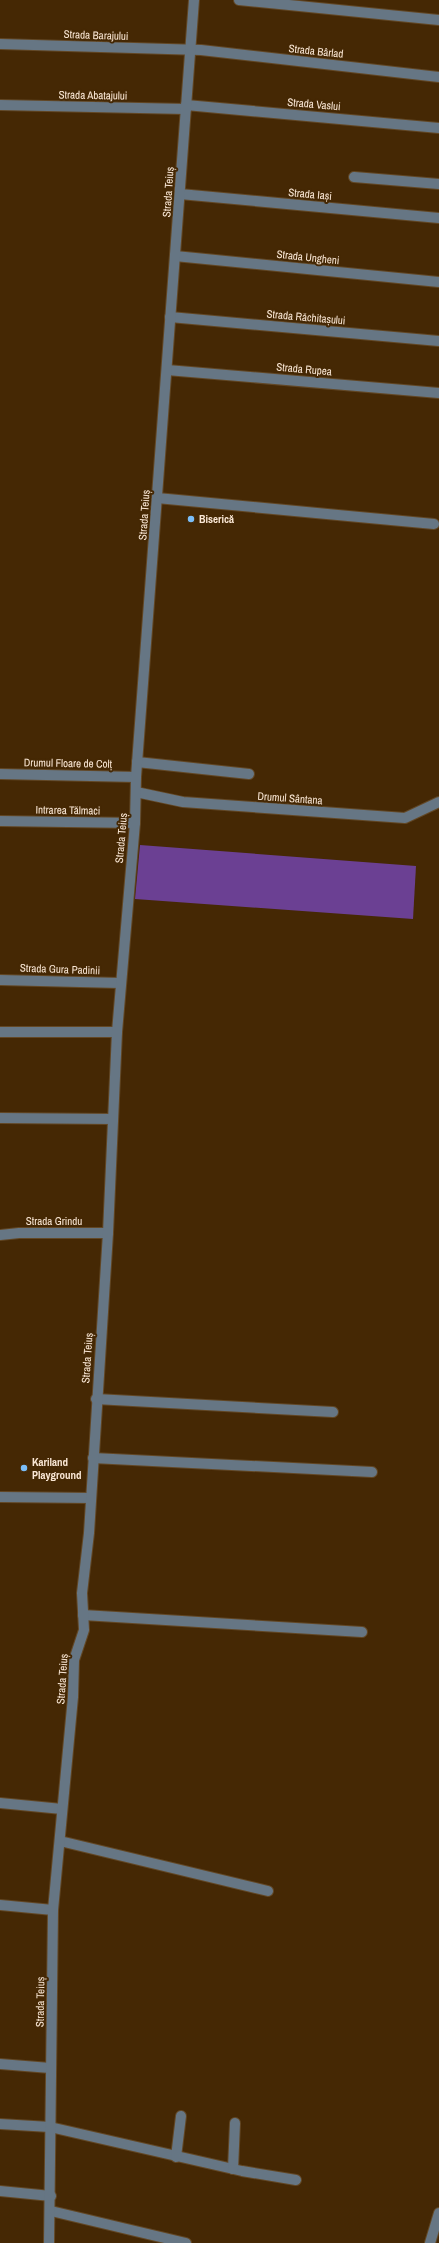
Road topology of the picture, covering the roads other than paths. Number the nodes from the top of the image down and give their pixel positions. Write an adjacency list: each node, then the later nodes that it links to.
1 (194, 0): 5 (street, Strada Teiuș)
2 (239, 0): 3 (street)
3 (439, 20)
4 (0, 44): 5 (street, Strada Barajului)
5 (190, 50): 6 (street, Strada Bârlad); 8 (street, Strada Teiuș)
6 (439, 76)
7 (0, 105): 8 (street, Strada Abatajului)
8 (186, 107): 9 (street, Strada Vaslui); 12 (street, Strada Teiuș)
9 (439, 128)
10 (354, 177): 11 (street)
11 (439, 184)
12 (180, 194): 13 (street, Strada Iași); 14 (street, Strada Teiuș)
13 (439, 218)
14 (175, 256): 15 (street, Strada Ungheni); 16 (street, Strada Teiuș)
15 (439, 282)
16 (170, 317): 17 (street, Strada Răchitașului); 18 (street, Strada Teiuș)
17 (439, 341)
18 (167, 370): 19 (street, Strada Rupea); 20 (street, Strada Teiuș)
19 (439, 393)
20 (157, 498): 21 (street); 22 (street, Strada Teiuș)
21 (434, 524)
22 (137, 762): 24 (street); 25 (street, Strada Teiuș)
23 (0, 774): 25 (street, Drumul Floare de Colț)
24 (249, 774)
25 (136, 777): 26 (street, Strada Teiuș)
26 (136, 792): 27 (street, Drumul Sântana); 29 (street, Strada Teiuș)
27 (439, 802)
28 (0, 821): 29 (street, Intrarea Tălmaci)
29 (135, 823): 31 (street, Strada Teiuș)
30 (0, 980): 31 (street, Strada Gura Padinii)
31 (120, 983): 33 (street, Strada Teiuș)
32 (0, 1032): 33 (street)
33 (116, 1032): 35 (street, Strada Teiuș)
34 (0, 1118): 35 (street)
35 (113, 1119): 36 (street, Strada Teiuș)
36 (108, 1234): 37 (street, Strada Grindu); 38 (street, Strada Teiuș)
37 (0, 1235)
38 (96, 1399): 39 (street); 40 (street, Strada Teiuș)
39 (333, 1412)
40 (93, 1458): 41 (street); 43 (street, Strada Teiuș)
41 (372, 1472)
42 (0, 1497): 43 (street)
43 (91, 1498): 44 (street, Strada Teiuș)
44 (83, 1615): 45 (street); 47 (street, Strada Teiuș)
45 (362, 1632)
46 (0, 1803): 47 (street)
47 (62, 1809): 48 (street, Strada Teiuș)
48 (60, 1841): 49 (street); 51 (street, Strada Teiuș)
49 (268, 1892)
50 (0, 1905): 51 (street)
51 (53, 1910): 53 (street, Strada Teiuș)
52 (0, 2064): 53 (street)
53 (50, 2068): 57 (street, Strada Teiuș)
54 (181, 2116): 58 (street)
55 (235, 2123): 59 (street)
56 (0, 2124): 57 (street)
57 (50, 2128): 58 (street); 62 (street, Strada Teiuș)
58 (176, 2157): 59 (street)
59 (233, 2169): 60 (street)
60 (296, 2180)
61 (0, 2191): 62 (street)
62 (51, 2196): 63 (street, Strada Teiuș)
63 (51, 2211): 65 (street, Strada Teiuș); 66 (street)
64 (439, 2213): 67 (street)
65 (49, 2243)
66 (186, 2243)
67 (430, 2243)

